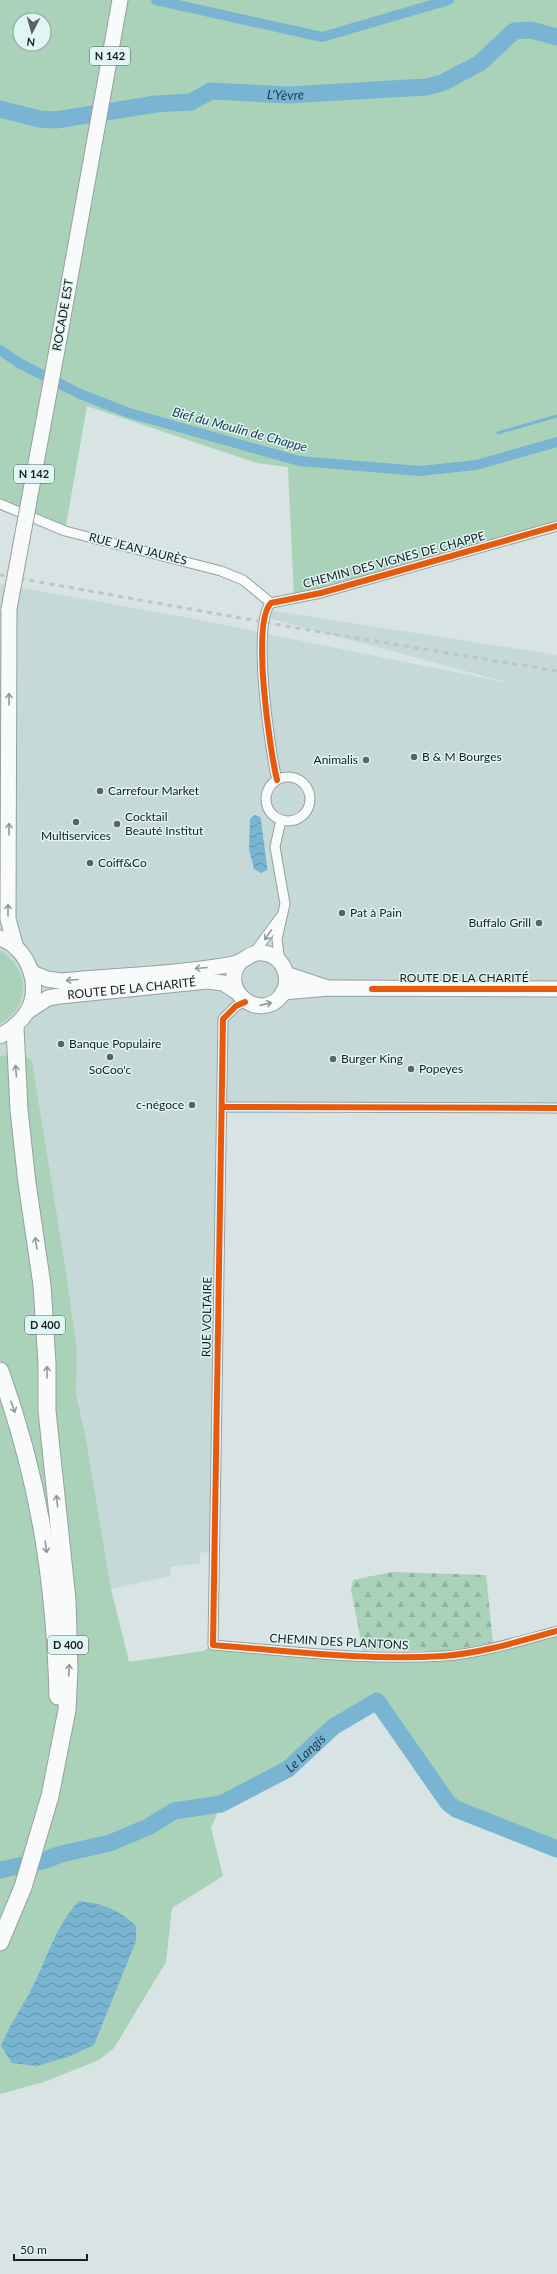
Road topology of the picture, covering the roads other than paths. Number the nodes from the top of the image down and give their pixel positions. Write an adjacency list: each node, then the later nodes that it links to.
1 (120, 0): 5 (main road, ROCADE EST / N 142, bridge)
2 (0, 504): 4 (street, RUE JEAN JAURÈS)
3 (557, 526): 4 (street, CHEMIN DES VIGNES DE CHAPPE)
4 (271, 603): 7 (street)
5 (9, 609): 6 (main road, ROCADE EST / N 142); 11 (main road, ROCADE EST / N 142, one-way to 5)
6 (0, 640)
7 (277, 780): 8 (street); 8 (street)
8 (281, 820): 9 (street)
9 (282, 916): 12 (street, one-way to 12); 14 (street)
10 (0, 938): 11 (main road)
11 (16, 948): 15 (main road)
12 (253, 954): 13 (main road); 14 (main road)
13 (240, 962): 15 (main road, ROUTE DE LA CHARITÉ, one-way to 15); 19 (main road)
14 (283, 968): 16 (main road, ROUTE DE LA CHARITÉ); 18 (main road)
15 (32, 973): 20 (main road)
16 (330, 988): 17 (main road, ROUTE DE LA CHARITÉ); 18 (main road, ROUTE DE LA CHARITÉ)
17 (557, 989)
18 (283, 992): 19 (main road, one-way to 18)
19 (241, 997): 20 (main road, ROUTE DE LA CHARITÉ); 23 (street, RUE VOLTAIRE)
20 (28, 1011): 21 (main road)
21 (15, 1028): 22 (main road); 28 (highway, D 400, one-way to 21)
22 (0, 1036)
23 (222, 1107): 24 (street); 27 (street, RUE VOLTAIRE)
24 (557, 1108)
25 (0, 1371): 28 (highway, D 400, one-way to 28)
26 (557, 1632): 27 (street, CHEMIN DES PLANTONS)
27 (213, 1645)
28 (59, 1750): 29 (highway, D 400)
29 (0, 1942)

